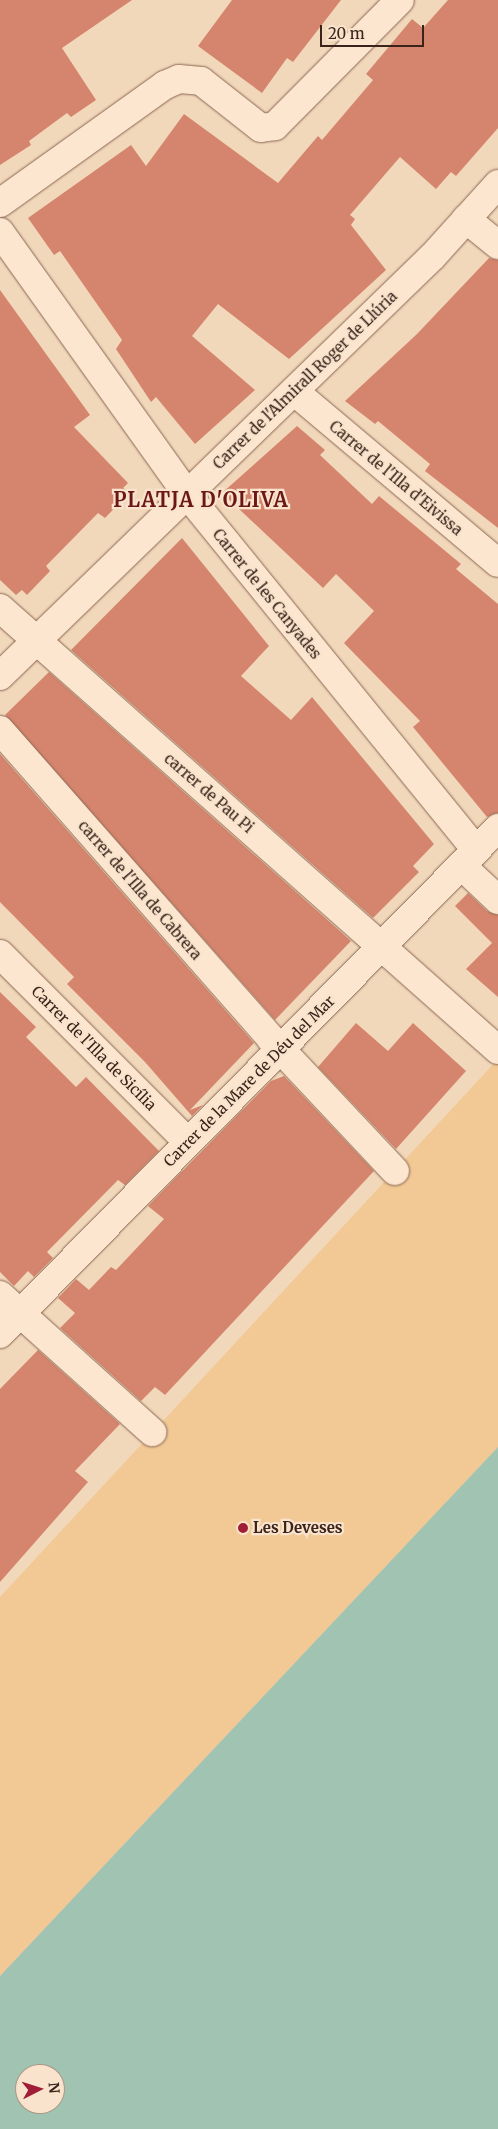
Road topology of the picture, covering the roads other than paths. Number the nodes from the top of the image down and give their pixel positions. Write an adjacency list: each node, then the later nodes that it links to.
1 (400, 0): 3 (street)
2 (498, 184): 4 (street, Carrer de l'Almirall Roger de Llúria)
3 (0, 203)
4 (466, 219): 6 (street); 7 (street, Carrer de l'Almirall Roger de Llúria)
5 (0, 232): 8 (street, Carrer de les Canyades)
6 (498, 244)
7 (295, 392): 8 (street, Carrer de l'Almirall Roger de Llúria); 9 (street, Carrer de l'Illa d'Eivissa)
8 (186, 493): 11 (street, Carrer de l'Almirall Roger de Llúria); 15 (street, Carrer de les Canyades)
9 (498, 563)
10 (0, 608): 11 (street, carrer de Pau Pi)
11 (36, 641): 12 (street, Carrer de l'Almirall Roger de Llúria); 17 (street, carrer de Pau Pi)
12 (0, 676)
13 (0, 730): 19 (street, carrer de l'Illa de Cabrera)
14 (498, 828): 15 (street, Carrer de la Mare de Déu del Mar)
15 (468, 857): 16 (street, Carrer de les Canyades); 17 (street, Carrer de la Mare de Déu del Mar)
16 (498, 900)
17 (383, 945): 19 (street, Carrer de la Mare de Déu del Mar); 20 (street, carrer de Pau Pi)
18 (0, 954): 21 (street, Carrer de l'Illa de Sicília)
19 (283, 1049): 21 (street, Carrer de la Mare de Déu del Mar); 22 (street, carrer de l'Illa de Cabrera)
20 (498, 1050)
21 (188, 1142): 24 (street, Carrer de la Mare de Déu del Mar)
22 (395, 1171)
23 (0, 1295): 24 (street)
24 (22, 1311): 25 (street, Carrer de la Mare de Déu del Mar); 26 (street)
25 (0, 1334)
26 (152, 1432)

